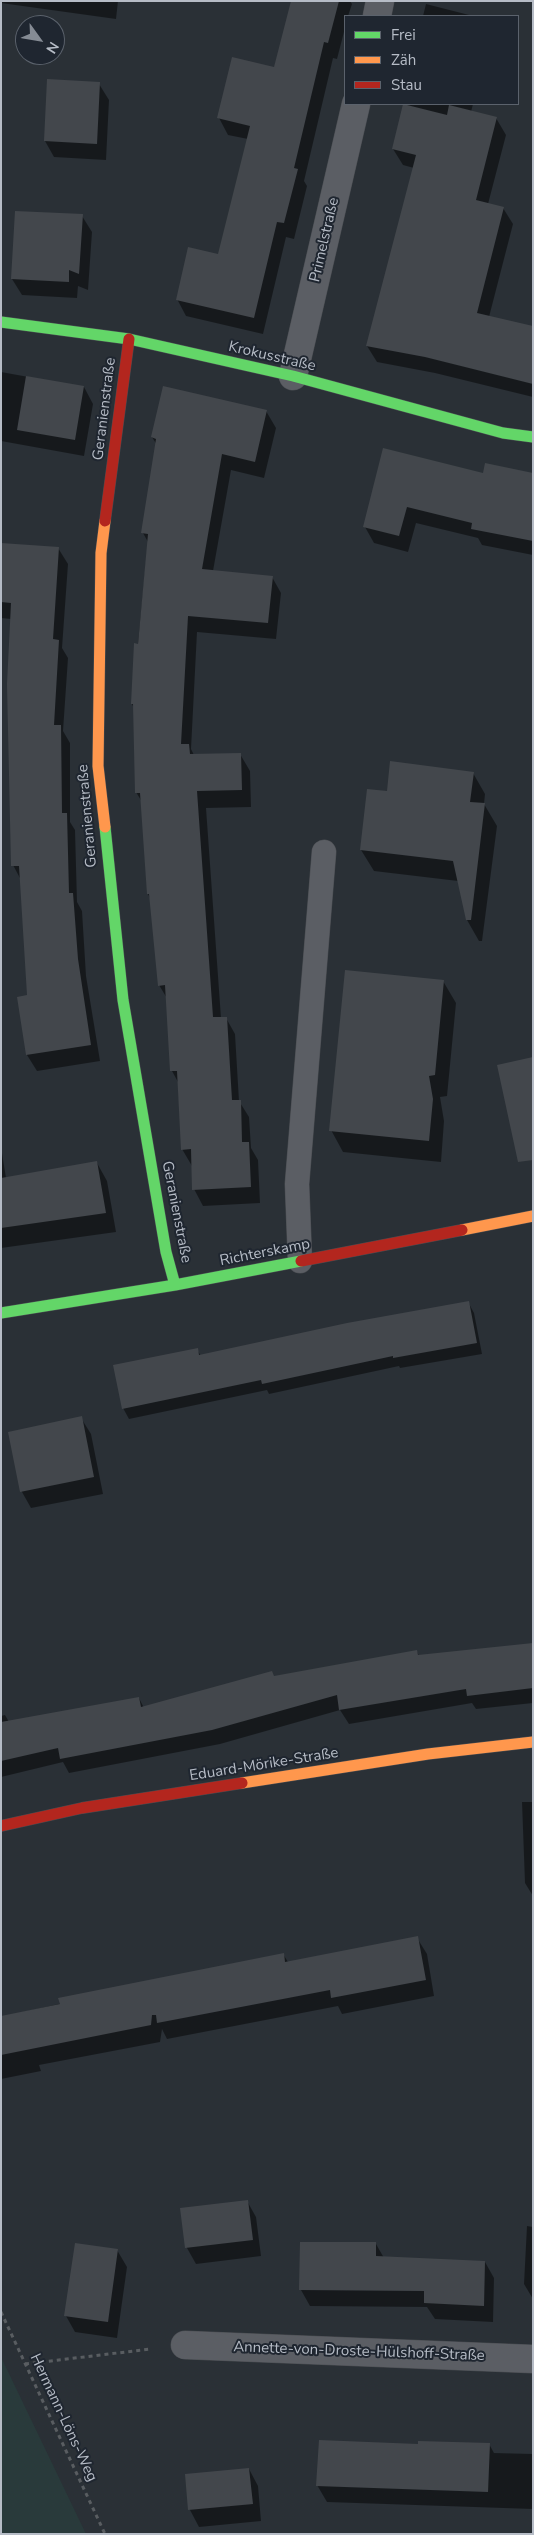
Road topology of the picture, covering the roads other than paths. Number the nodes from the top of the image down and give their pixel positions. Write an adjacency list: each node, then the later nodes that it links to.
1 (380, 1): 2 (street)
2 (377, 15)
3 (356, 105): 6 (street, Primelstraße)
4 (1, 322): 5 (street, Krokusstraße)
5 (129, 340): 6 (street, Krokusstraße); 11 (street, Geranienstraße)
6 (293, 376): 7 (street, Krokusstraße)
7 (533, 437)
8 (324, 852): 10 (lane)
9 (533, 1216): 10 (street, Richterskamp)
10 (300, 1261): 11 (street, Richterskamp)
11 (175, 1285): 12 (street, Richterskamp)
12 (1, 1313)
13 (533, 1742): 14 (street, Eduard-Mörike-Straße)
14 (1, 1826)
15 (184, 2345): 16 (street, Annette-von-Droste-Hülshoff-Straße)
16 (533, 2359)

